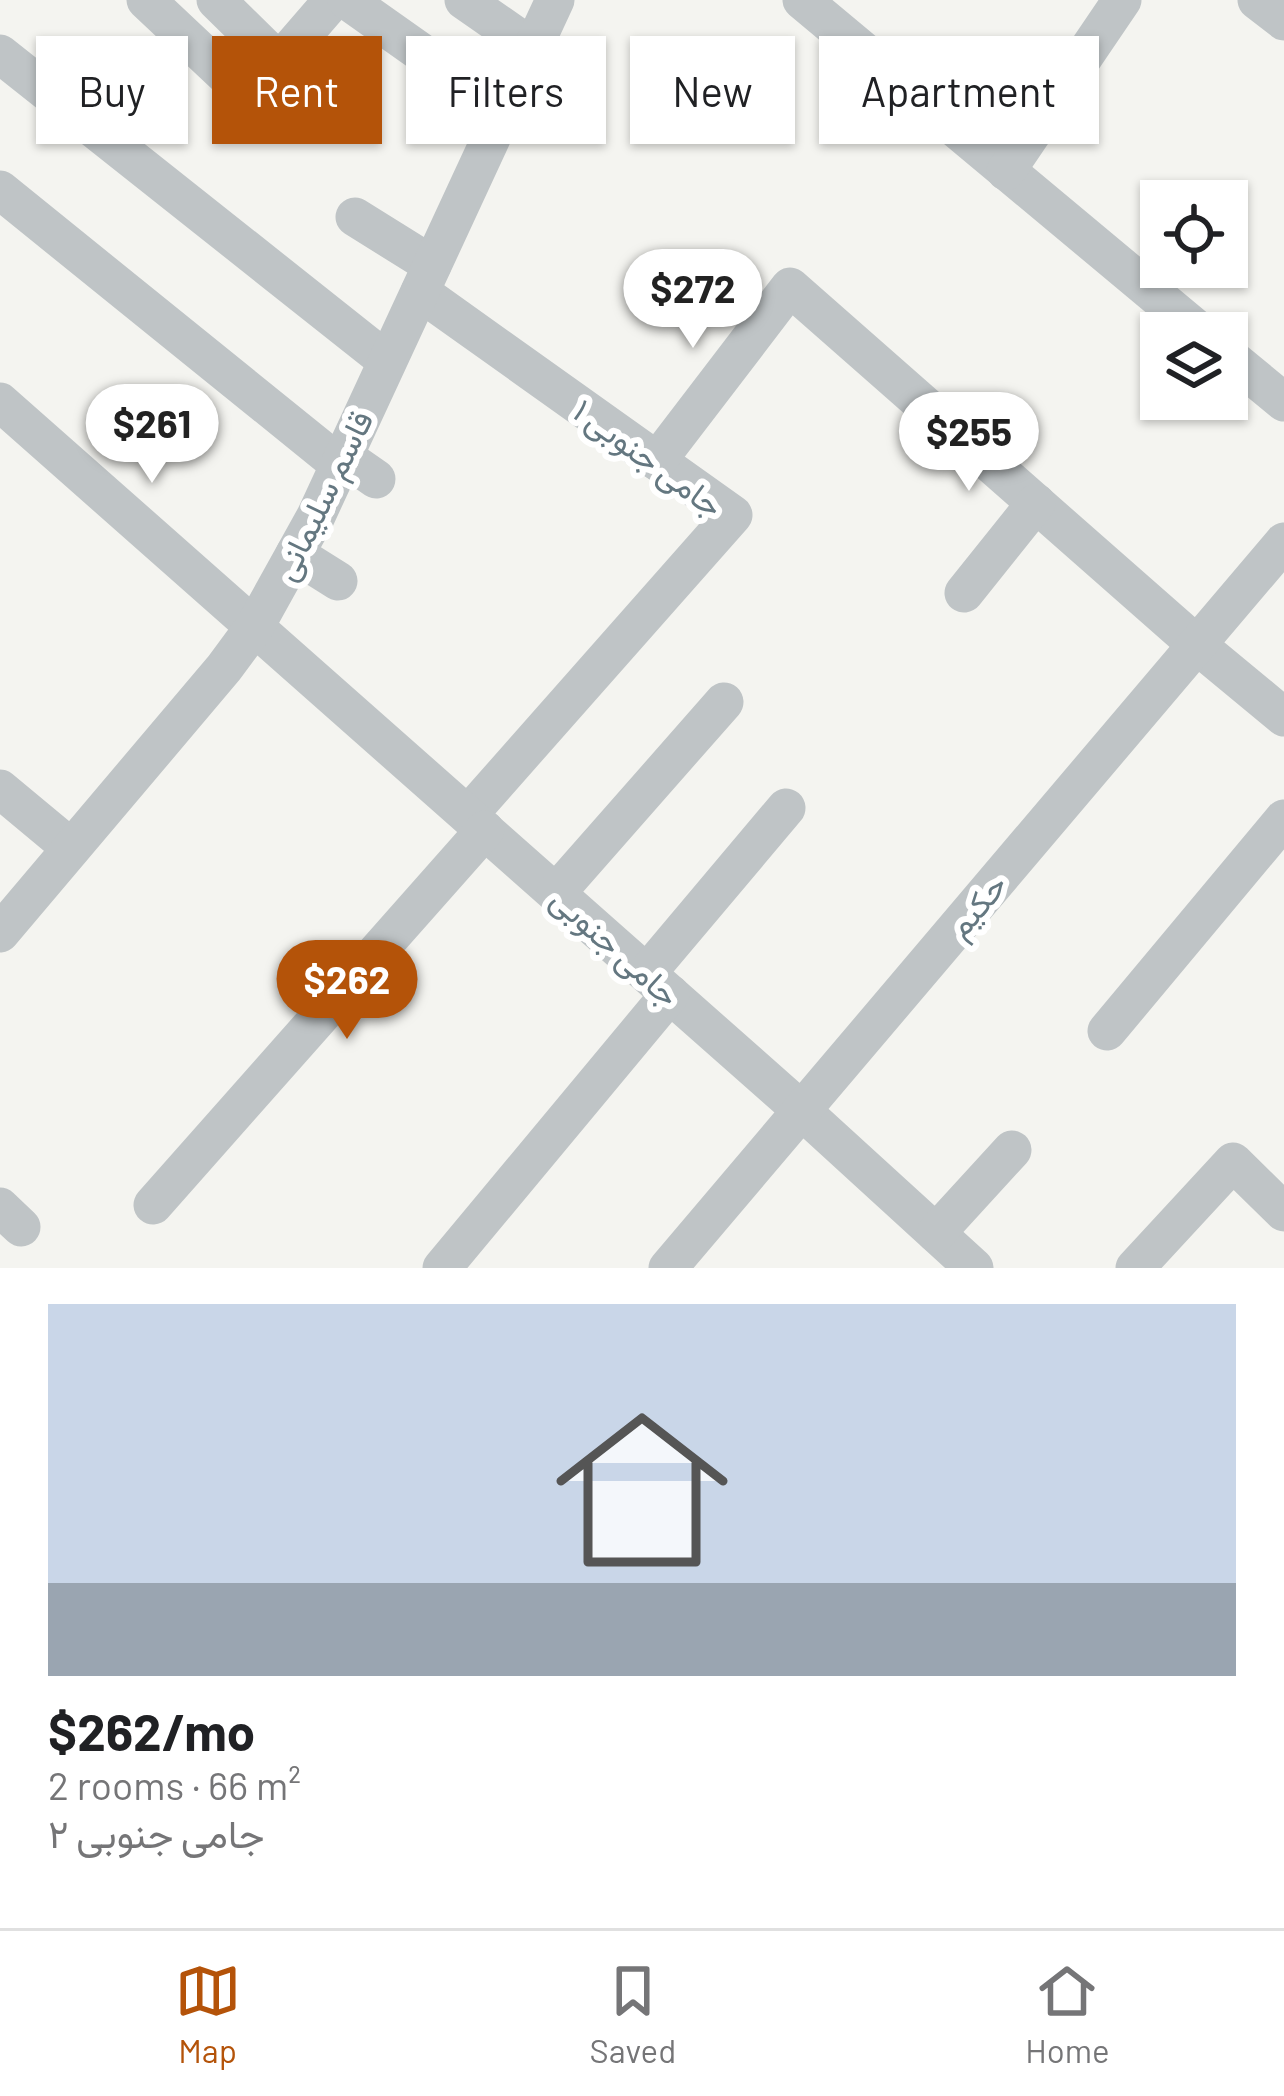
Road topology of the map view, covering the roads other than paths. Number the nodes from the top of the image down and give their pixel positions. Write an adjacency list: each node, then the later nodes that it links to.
1 (146, 0): 15 (street)
2 (216, 0): 9 (street)
3 (333, 0): 10 (street)
4 (347, 0): 13 (street)
5 (464, 0): 11 (street)
6 (555, 0): 12 (street, قاسم سلیمانی)
7 (802, 0): 17 (street)
8 (1122, 0): 17 (street)
9 (253, 36)
10 (302, 36)
11 (516, 36)
12 (538, 36)
13 (406, 42)
14 (0, 54): 22 (street)
15 (212, 62)
16 (489, 144): 20 (street, قاسم سلیمانی)
17 (1006, 170): 21 (street)
18 (0, 190): 27 (street)
19 (355, 217): 20 (street, جامی جنوبی ۱)
20 (426, 279): 22 (street, قاسم سلیمانی); 26 (street, جامی جنوبی ۱)
21 (1176, 312)
22 (387, 362): 27 (street, قاسم سلیمانی)
23 (1248, 372): 25 (street)
24 (0, 402): 33 (street, جامی جنوبی)
25 (1284, 402)
26 (657, 461): 28 (street); 40 (street, جامی جنوبی ۱)
27 (353, 466): 30 (street, قاسم سلیمانی)
28 (1036, 503): 32 (street); 34 (street)
29 (1284, 542): 34 (street, حکیم)
30 (295, 554): 31 (street); 33 (street, قاسم سلیمانی)
31 (338, 580)
32 (964, 593)
33 (255, 626): 40 (street, جامی جنوبی); 41 (street, قاسم سلیمانی)
34 (1197, 645): 36 (street); 46 (street, حکیم)
35 (724, 702): 42 (street)
36 (1284, 717)
37 (0, 790): 41 (street)
38 (786, 808): 44 (street)
39 (1284, 820): 45 (street)
40 (476, 822): 42 (street, جامی جنوبی); 48 (street)
41 (71, 848): 43 (street, قاسم سلیمانی)
42 (556, 893): 44 (street, جامی جنوبی)
43 (0, 932)
44 (658, 983): 46 (street, جامی جنوبی); 51 (street)
45 (1107, 1031)
46 (801, 1110): 50 (street, جامی جنوبی); 52 (street, حکیم)
47 (1012, 1150): 50 (street)
48 (154, 1205)
49 (1284, 1212): 54 (street)
50 (936, 1233): 53 (street, جامی جنوبی)
51 (442, 1268)
52 (668, 1268)
53 (974, 1268)
54 (1136, 1268)

